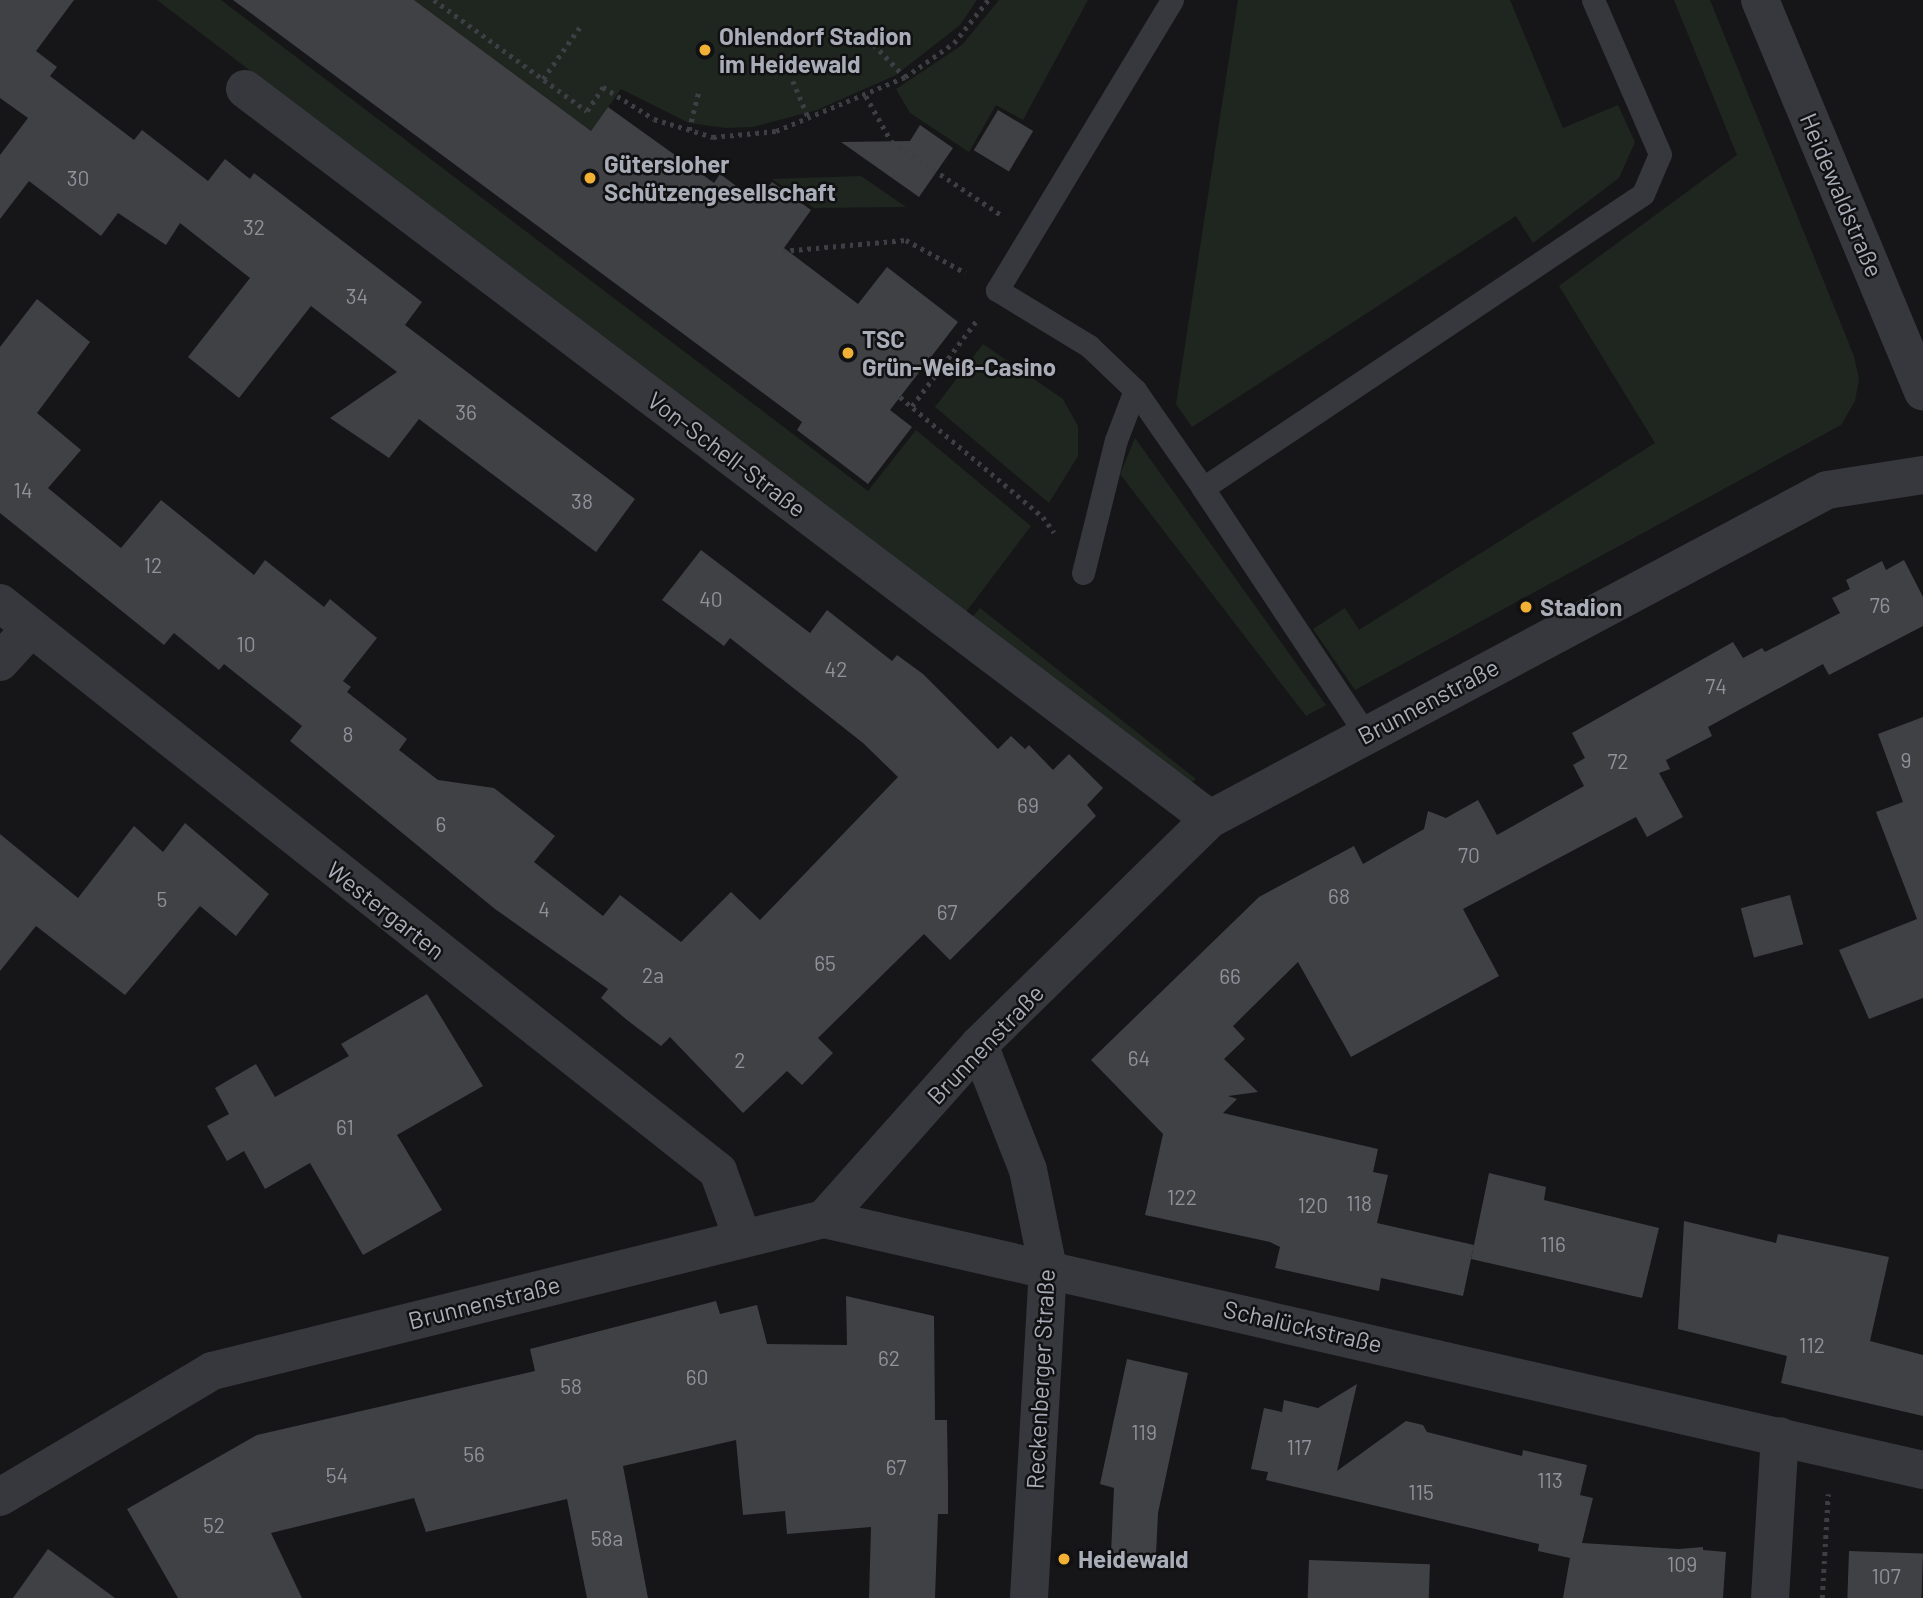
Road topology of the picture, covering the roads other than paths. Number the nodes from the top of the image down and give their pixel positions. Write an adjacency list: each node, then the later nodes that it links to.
1 (1172, 0): 5 (lane)
2 (1593, 0): 8 (lane)
3 (1760, 0): 6 (street, Heidewaldstraße)
4 (245, 89): 14 (street, Von-Schell-Straße)
5 (1135, 390): 8 (lane); 9 (lane)
6 (1923, 391)
7 (1923, 475): 13 (street, Brunnenstraße)
8 (1203, 488): 13 (lane)
9 (1083, 573)
10 (0, 603): 11 (street, Westergarten)
11 (30, 629): 12 (street); 17 (street, Westergarten)
12 (0, 662)
13 (1365, 733): 14 (street, Brunnenstraße)
14 (1210, 819): 15 (street, Brunnenstraße)
15 (979, 1045): 16 (street, Brunnenstraße); 18 (street, Reckenberger Straße)
16 (824, 1219): 17 (street, Brunnenstraße); 18 (street, Schalückstraße)
17 (742, 1237): 21 (street, Brunnenstraße)
18 (1048, 1268): 19 (street, Schalückstraße); 22 (street, Reckenberger Straße)
19 (1780, 1436): 20 (street, Schalückstraße); 23 (street)
20 (1923, 1470)
21 (0, 1497)
22 (1029, 1598)
23 (1770, 1598)

